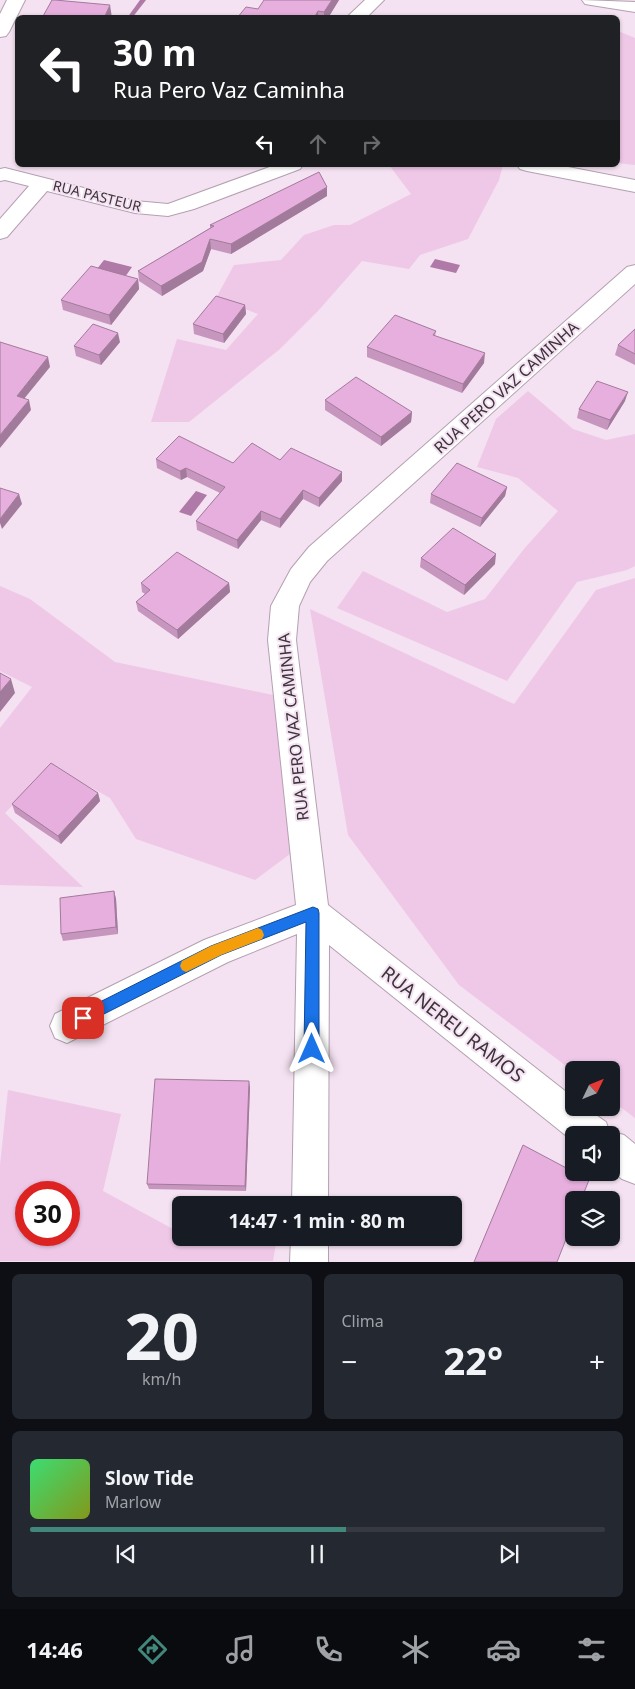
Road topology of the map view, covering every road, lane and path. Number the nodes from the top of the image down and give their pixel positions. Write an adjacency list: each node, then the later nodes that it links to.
1 (16, 0): 6 (main road)
2 (375, 0): 5 (main road)
3 (591, 0): 4 (main road)
4 (635, 8)
5 (358, 15)
6 (0, 32)
7 (288, 167): 10 (main road, RUA PASTEUR)
8 (537, 167): 11 (main road)
9 (2, 173): 10 (main road, RUA PASTEUR)
10 (43, 183): 12 (main road, RUA PASTEUR)
11 (635, 186)
12 (0, 232)
13 (635, 272): 14 (main road, RUA PERO VAZ CAMINHA)
14 (313, 913): 15 (main road); 16 (main road, RUA NEREU RAMOS); 19 (main road, RUA PERO VAZ CAMINHA)
15 (67, 1026)
16 (583, 1126)
17 (620, 1155): 18 (main road)
18 (635, 1166)
19 (310, 1196)
20 (310, 1246): 21 (main road)
21 (309, 1262)

